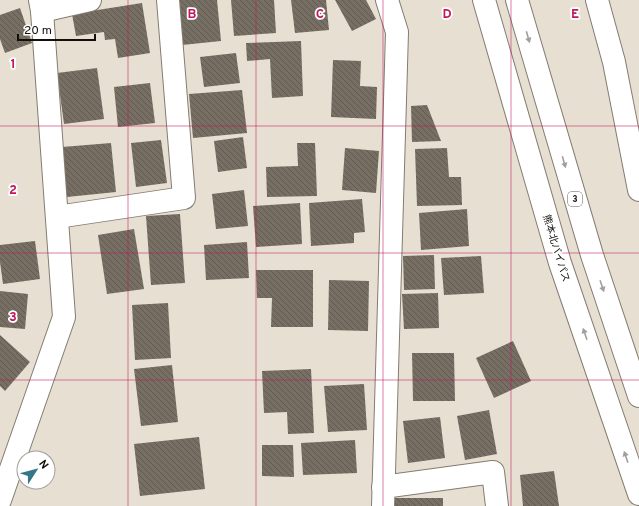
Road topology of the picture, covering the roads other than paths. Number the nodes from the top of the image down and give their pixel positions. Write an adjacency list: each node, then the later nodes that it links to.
1 (90, 0): 8 (main road)
2 (168, 0): 10 (main road)
3 (387, 0): 14 (main road)
4 (470, 0): 11 (main road)
5 (484, 0): 11 (main road, 熊本北バイパス)
6 (516, 0): 12 (main road, 3, one-way to 12)
7 (597, 0): 9 (main road)
8 (41, 6): 10 (main road)
9 (639, 190)
10 (57, 217): 15 (main road)
11 (560, 263): 13 (main road, 熊本北バイパス, one-way to 11)
12 (639, 396)
13 (639, 494)
14 (383, 496): 17 (main road)
15 (0, 502): 16 (main road)
16 (4, 506)
17 (497, 506)

